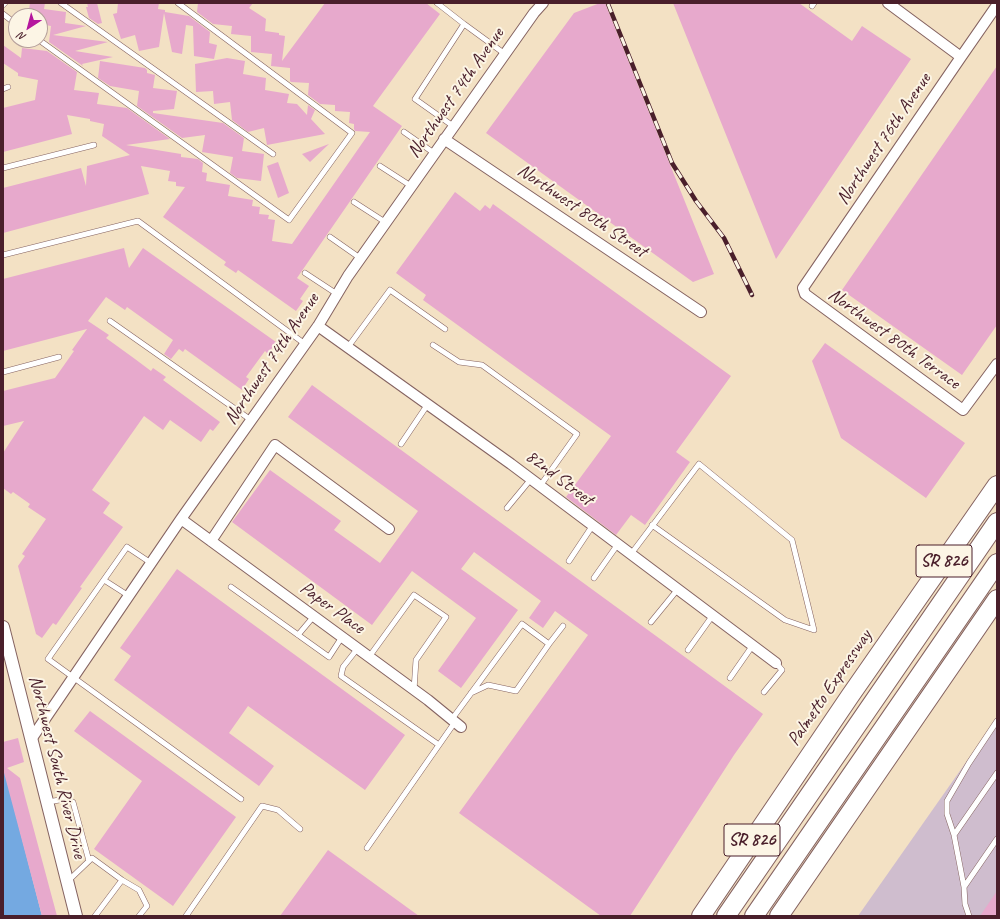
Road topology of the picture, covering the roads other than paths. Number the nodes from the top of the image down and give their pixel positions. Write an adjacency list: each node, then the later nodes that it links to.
1 (5, 3): 7 (lane)
2 (61, 3): 18 (lane)
3 (178, 3): 10 (lane)
4 (437, 3): 9 (lane)
5 (543, 3): 11 (street, Northwest 74th Avenue)
6 (888, 3): 12 (street)
7 (3, 5)
8 (997, 5): 12 (street, Northwest 76th Avenue)
9 (464, 24): 11 (lane); 13 (lane)
10 (48, 46)
11 (505, 54): 13 (street, Northwest 74th Avenue)
12 (961, 56): 29 (street, Northwest 76th Avenue)
13 (453, 126): 15 (street, Northwest 74th Avenue)
14 (404, 132): 17 (lane)
15 (444, 139): 17 (street, Northwest 74th Avenue); 30 (street, Northwest 80th Street)
16 (94, 145): 20 (lane)
17 (434, 153): 21 (street, Northwest 74th Avenue)
18 (274, 154)
19 (380, 166): 21 (lane)
20 (3, 168)
21 (411, 186): 23 (street, Northwest 74th Avenue)
22 (354, 202): 23 (lane)
23 (386, 222): 26 (street, Northwest 74th Avenue)
24 (330, 237): 26 (lane)
25 (3, 255): 34 (lane)
26 (360, 258): 28 (street, Northwest 74th Avenue)
27 (305, 273): 28 (lane)
28 (337, 294): 32 (street, Northwest 74th Avenue)
29 (805, 294): 38 (street, Northwest 80th Terrace)
30 (701, 312)
31 (110, 321): 41 (lane)
32 (318, 326): 34 (street, Northwest 74th Avenue); 36 (street, 82nd Street)
33 (445, 329): 36 (lane)
34 (305, 344): 41 (street, Northwest 74th Avenue)
35 (433, 345): 45 (lane)
36 (348, 347): 40 (street, 82nd Street)
37 (59, 357): 39 (lane)
38 (997, 364)
39 (3, 372)
40 (428, 404): 42 (lane); 43 (street, 82nd Street)
41 (251, 420): 47 (street, Northwest 74th Avenue)
42 (401, 444)
43 (531, 479): 45 (street, 82nd Street); 46 (lane)
44 (997, 485): 101 (highway, Palmetto Expressway / SR 826)
45 (540, 486): 49 (street, 82nd Street)
46 (507, 508)
47 (181, 519): 52 (street, Paper Place); 56 (street, Northwest 74th Avenue)
48 (997, 522): 102 (highway)
49 (593, 525): 53 (street, 82nd Street); 55 (lane)
50 (652, 525): 50 (lane); 54 (lane)
51 (389, 529): 52 (street)
52 (211, 541): 65 (street, Paper Place)
53 (618, 544): 54 (street, 82nd Street); 58 (lane)
54 (631, 554): 61 (street, 82nd Street)
55 (569, 561)
56 (151, 563): 59 (lane); 62 (street, Northwest 74th Avenue)
57 (997, 563): 103 (highway)
58 (594, 578)
59 (104, 580): 62 (lane); 77 (lane)
60 (231, 587): 69 (lane)
61 (678, 589): 64 (street, 82nd Street); 66 (lane)
62 (128, 596): 77 (street, Northwest 74th Avenue)
63 (997, 599): 104 (highway)
64 (713, 615): 72 (street, 82nd Street); 74 (lane)
65 (314, 616): 69 (lane); 70 (street, Paper Place)
66 (651, 622)
67 (563, 626): 71 (lane)
68 (3, 627): 84 (street, Northwest South River Drive)
69 (298, 635): 70 (lane)
70 (342, 637): 73 (street, Paper Place)
71 (549, 644): 81 (lane); 81 (lane)
72 (753, 645): 76 (street, 82nd Street); 78 (lane)
73 (358, 648): 75 (street, Paper Place); 85 (lane)
74 (688, 650)
75 (369, 657): 79 (street, Paper Place); 79 (lane)
76 (776, 663): 80 (lane)
77 (73, 678): 84 (street, Northwest 74th Avenue); 87 (lane)
78 (730, 678)
79 (414, 690): 83 (street, Paper Place)
80 (764, 692)
81 (471, 693): 83 (lane)
82 (997, 721): 90 (lane)
83 (456, 723): 85 (lane)
84 (32, 738): 88 (street, Northwest South River Drive)
85 (439, 746): 92 (lane)
86 (997, 773): 90 (lane)
87 (241, 799)
88 (48, 802): 93 (lane); 95 (street, Northwest South River Drive)
89 (300, 829): 100 (lane)
90 (954, 835): 96 (lane)
91 (997, 838): 96 (lane)
92 (367, 848)
93 (88, 861): 94 (lane); 95 (lane)
94 (122, 880): 98 (lane); 99 (lane)
95 (68, 882): 97 (street, Northwest South River Drive)
96 (964, 887): 105 (lane)
97 (76, 916)
98 (95, 916)
99 (139, 916)
100 (186, 916)
101 (701, 916)
102 (726, 916)
103 (754, 916)
104 (779, 916)
105 (969, 916)

